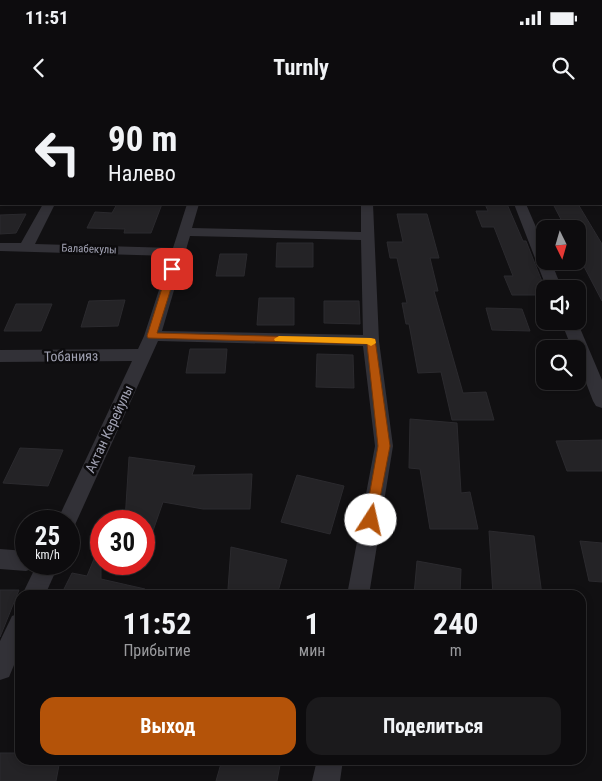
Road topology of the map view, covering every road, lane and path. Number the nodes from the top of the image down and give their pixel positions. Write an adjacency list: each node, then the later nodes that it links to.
1 (48, 205): 8 (street)
2 (193, 205): 5 (street, Актан Керейулы)
3 (367, 205): 6 (street)
4 (520, 205): 10 (street)
5 (184, 232): 6 (street); 9 (street, Актан Керейулы)
6 (369, 236): 13 (street)
7 (0, 246): 8 (street, Балабекулы)
8 (26, 247): 9 (street, Балабекулы)
9 (178, 252): 12 (street, Актан Керейулы)
10 (551, 280)
11 (573, 330): 16 (street)
12 (152, 336): 13 (street); 14 (street, Актан Керейулы)
13 (371, 341): 22 (street)
14 (143, 355): 15 (street, Тобанияз); 17 (street, Актан Керейулы)
15 (0, 356)
16 (602, 401)
17 (72, 510)
18 (0, 559): 19 (street)
19 (15, 560)
20 (43, 575): 21 (street)
21 (35, 590)
22 (359, 590)
23 (15, 635): 24 (street)
24 (0, 668)
25 (329, 765): 26 (street)
26 (326, 781)

